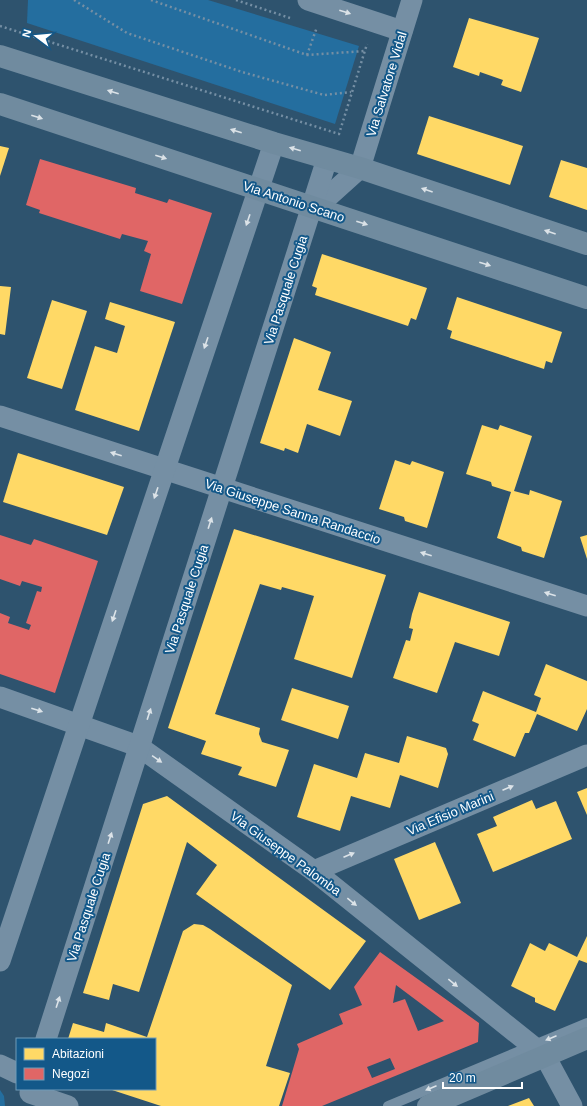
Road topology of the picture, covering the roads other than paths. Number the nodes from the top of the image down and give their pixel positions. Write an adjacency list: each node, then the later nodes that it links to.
1 (308, 0): 3 (street, one-way to 3)
2 (412, 0): 3 (street, Via Salvatore Vidal)
3 (402, 31): 8 (street, Via Salvatore Vidal)
4 (0, 56): 6 (street, one-way to 4)
5 (0, 104): 9 (street, Via Antonio Scano, one-way to 9)
6 (274, 143): 7 (street, one-way to 6); 9 (street)
7 (327, 159): 8 (street); 10 (street, Via Pasquale Cugia)
8 (360, 168): 10 (street); 11 (street, one-way to 8)
9 (258, 189): 10 (street, Via Antonio Scano); 14 (street, one-way to 14)
10 (312, 206): 12 (street, Via Antonio Scano, one-way to 12); 15 (street, Via Pasquale Cugia)
11 (587, 244)
12 (587, 298)
13 (0, 416): 14 (street, Via Giuseppe Sanna Randaccio, one-way to 13)
14 (164, 469): 15 (street, Via Giuseppe Sanna Randaccio); 18 (street, one-way to 18)
15 (222, 488): 16 (street, Via Giuseppe Sanna Randaccio, one-way to 15); 19 (street, Via Pasquale Cugia, one-way to 15)
16 (587, 606)
17 (0, 697): 18 (street, Via Giuseppe Palomba, one-way to 18)
18 (78, 724): 19 (street, Via Giuseppe Palomba); 22 (street)
19 (138, 746): 21 (street, Via Giuseppe Palomba, one-way to 21); 24 (street, Via Pasquale Cugia, one-way to 19)
20 (587, 755): 21 (street, Via Efisio Marini, one-way to 20)
21 (314, 871): 26 (street, Via Giuseppe Palomba, one-way to 26)
22 (0, 961)
23 (587, 1023): 26 (lane, one-way to 26)
24 (46, 1038)
25 (587, 1038): 26 (street)
26 (538, 1051): 31 (lane, one-way to 31); 32 (street); 33 (street)
27 (0, 1065): 28 (street)
28 (16, 1073)
29 (30, 1094): 30 (street)
30 (68, 1106)
31 (388, 1106)
32 (428, 1106)
33 (572, 1106)

